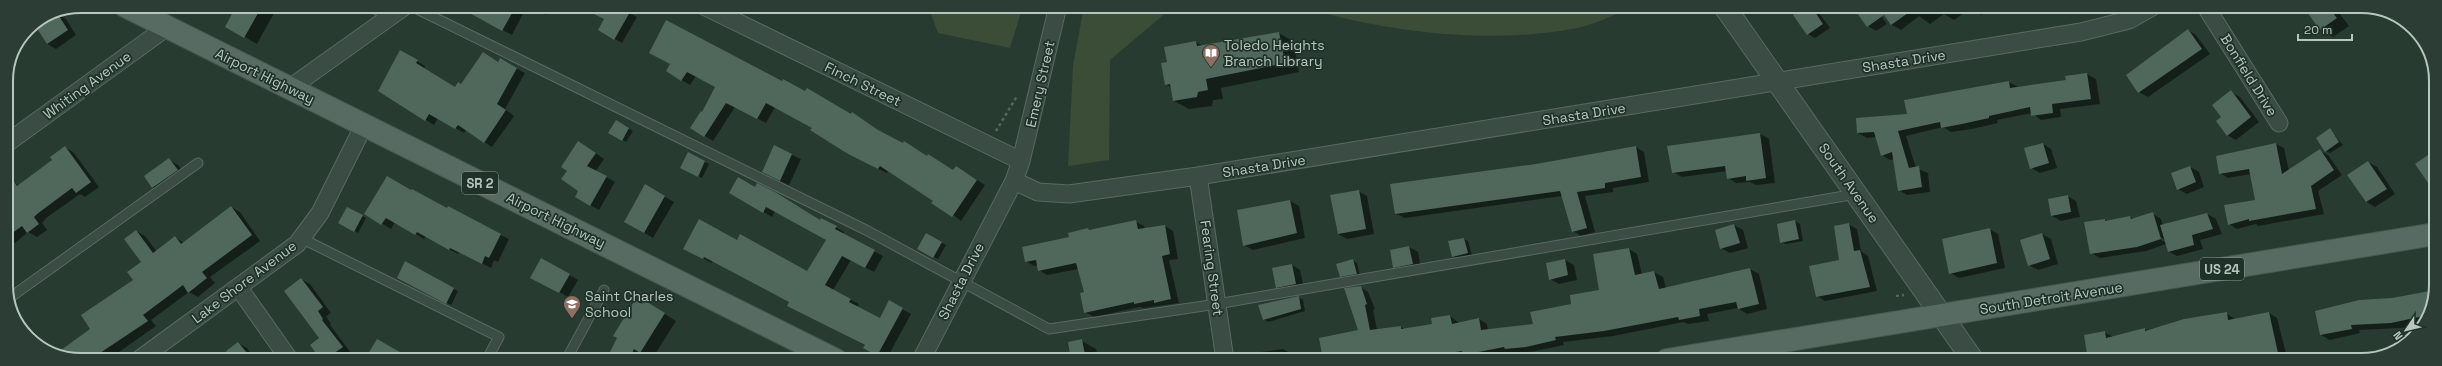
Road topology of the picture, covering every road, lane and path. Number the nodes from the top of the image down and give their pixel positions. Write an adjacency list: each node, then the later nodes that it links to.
1 (139, 13): 11 (main road, Airport Highway / SR 2)
2 (384, 13): 10 (lane)
3 (394, 13): 10 (street)
4 (425, 13): 26 (lane)
5 (718, 13): 18 (street, Finch Street)
6 (1056, 13): 19 (street, Emery Street)
7 (1729, 13): 12 (street, South Avenue)
8 (2141, 13): 12 (street, Shasta Drive)
9 (2210, 13): 15 (street, Bonfield Drive)
10 (390, 16): 13 (street)
11 (167, 27): 13 (main road, Airport Highway / SR 2); 17 (street, Whiting Avenue)
12 (1778, 82): 21 (street, Shasta Drive); 23 (street, South Avenue)
13 (290, 88): 16 (main road, Airport Highway / SR 2)
14 (1021, 91): 18 (path)
15 (2279, 123)
16 (364, 125): 25 (street, Lake Shore Avenue); 38 (main road, Airport Highway / SR 2)
17 (13, 139)
18 (987, 145): 19 (street, Finch Street)
19 (1021, 161): 22 (street, Shasta Drive)
20 (198, 164): 30 (lane)
21 (1198, 176): 22 (street, Shasta Drive); 32 (street, Fearing Street)
22 (1014, 181): 26 (street, Shasta Drive)
23 (1856, 194): 32 (lane); 33 (street, South Avenue)
24 (2429, 235): 33 (main road, South Detroit Avenue / US 24)
25 (302, 238): 27 (street, Lake Shore Avenue); 36 (lane)
26 (961, 281): 32 (lane); 39 (street, Shasta Drive)
27 (239, 288): 34 (street, Lake Shore Avenue); 35 (street)
28 (604, 290): 37 (lane)
29 (1907, 294): 31 (path)
30 (14, 295)
31 (1896, 296)
32 (1217, 304): 40 (street, Fearing Street)
33 (1942, 316): 41 (main road, South Detroit Avenue / US 24); 42 (street, South Avenue)
34 (148, 353)
35 (285, 353)
36 (491, 353)
37 (570, 353)
38 (822, 353)
39 (925, 353)
40 (1225, 353)
41 (1755, 353)
42 (1968, 353)

